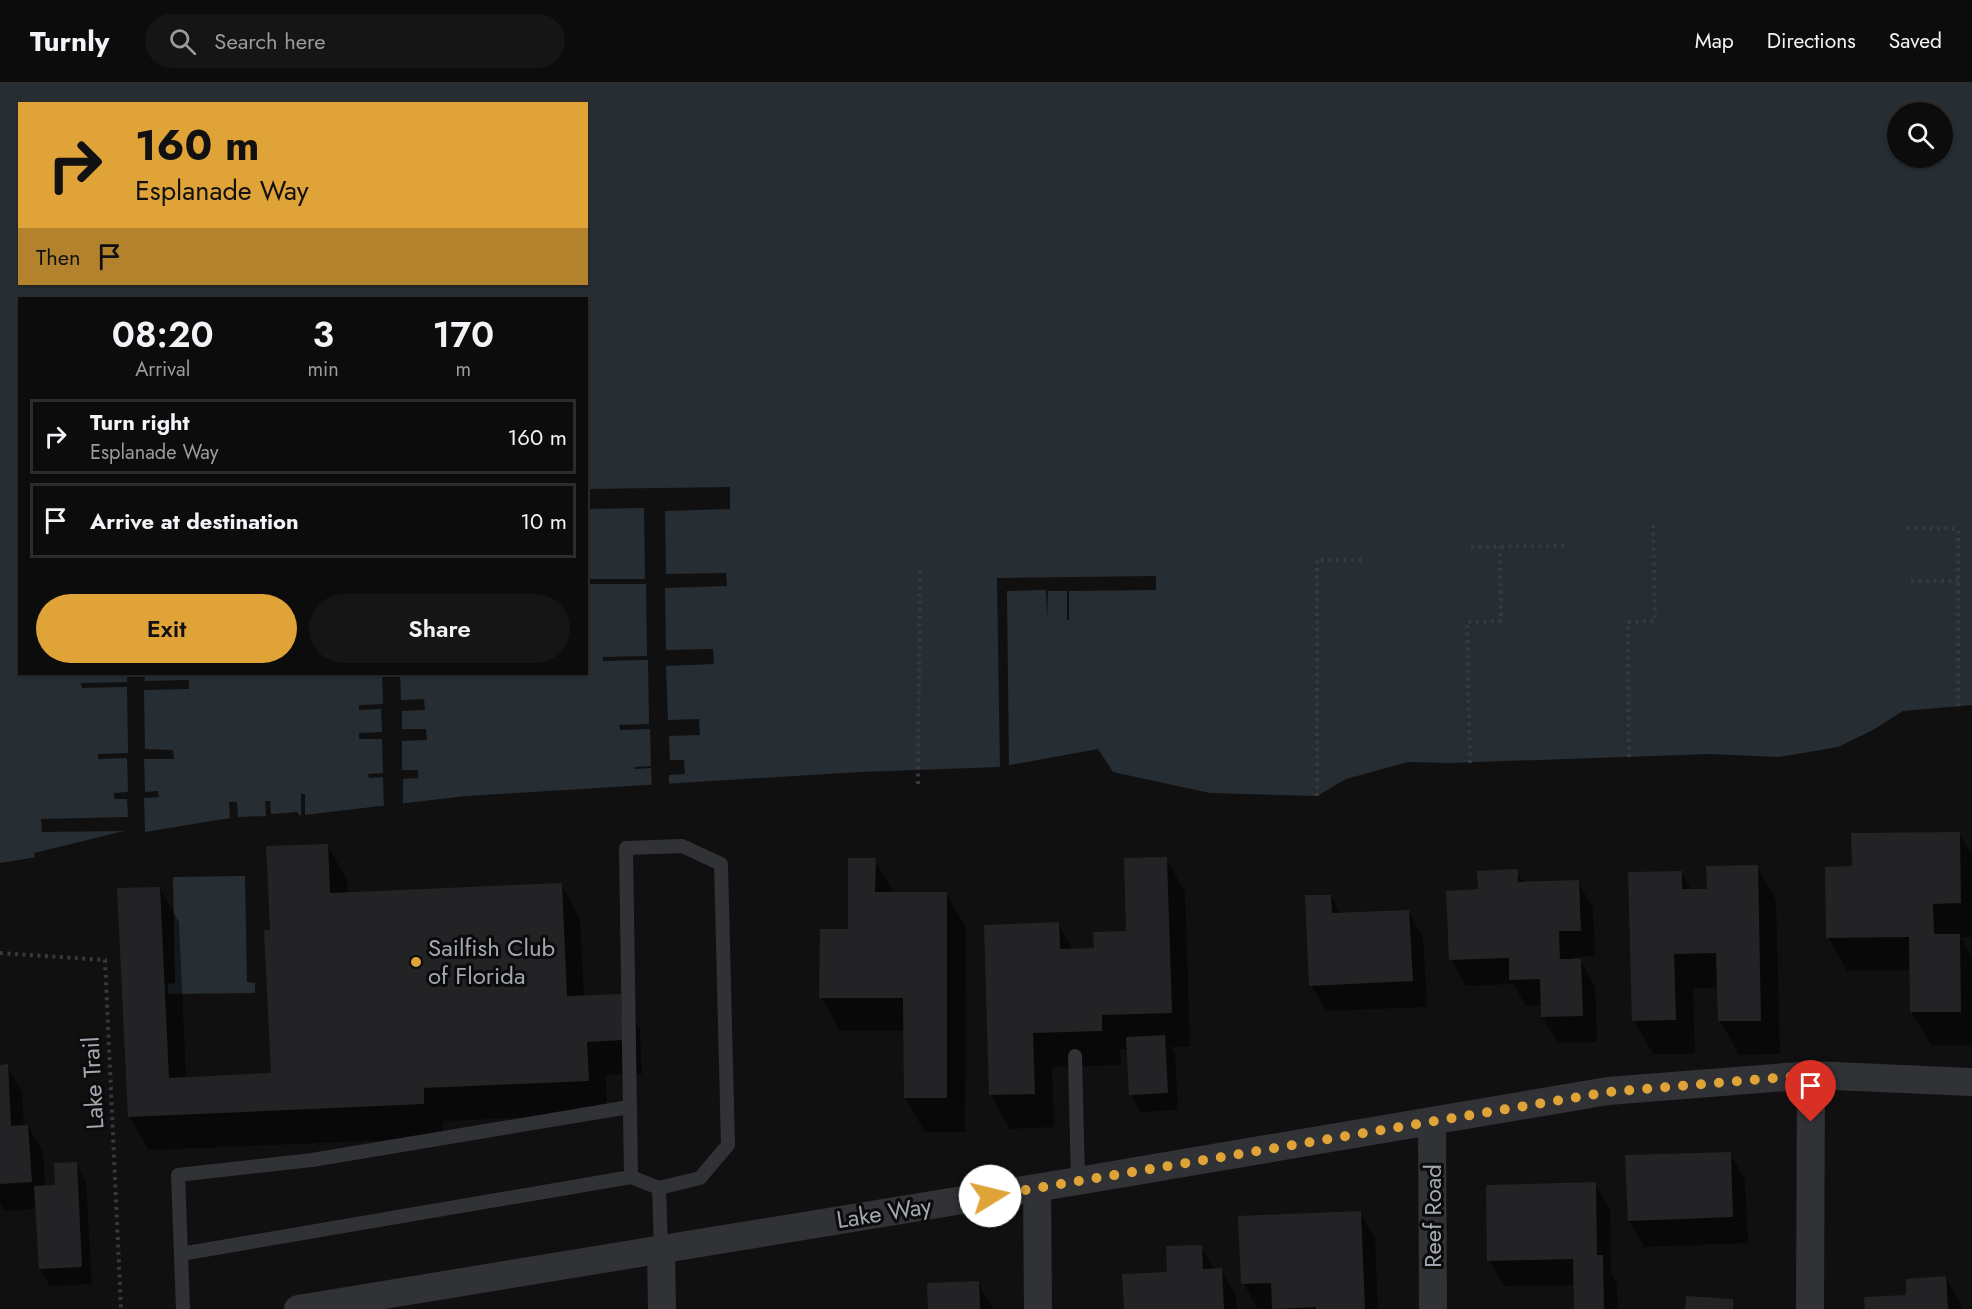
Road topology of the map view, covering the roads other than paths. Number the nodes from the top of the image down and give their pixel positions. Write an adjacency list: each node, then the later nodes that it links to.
1 (1075, 1056): 7 (lane)
2 (1811, 1075): 3 (street, Lake Way); 5 (street, Lake Way); 18 (street)
3 (1972, 1082)
4 (629, 1107): 6 (lane); 8 (lane); 11 (lane)
5 (1432, 1122): 7 (street, Lake Way); 17 (street, Reef Road)
6 (631, 1177): 8 (lane); 11 (lane)
7 (1078, 1181): 9 (street, Lake Way)
8 (658, 1188): 10 (lane)
9 (1037, 1188): 10 (street, Lake Way); 16 (street)
10 (661, 1249): 14 (street, Lake Way); 15 (street)
11 (181, 1254): 12 (lane)
12 (183, 1309)
13 (298, 1309): 14 (street, Lake Way)
14 (304, 1309)
15 (662, 1309)
16 (1038, 1309)
17 (1433, 1309)
18 (1810, 1309)

